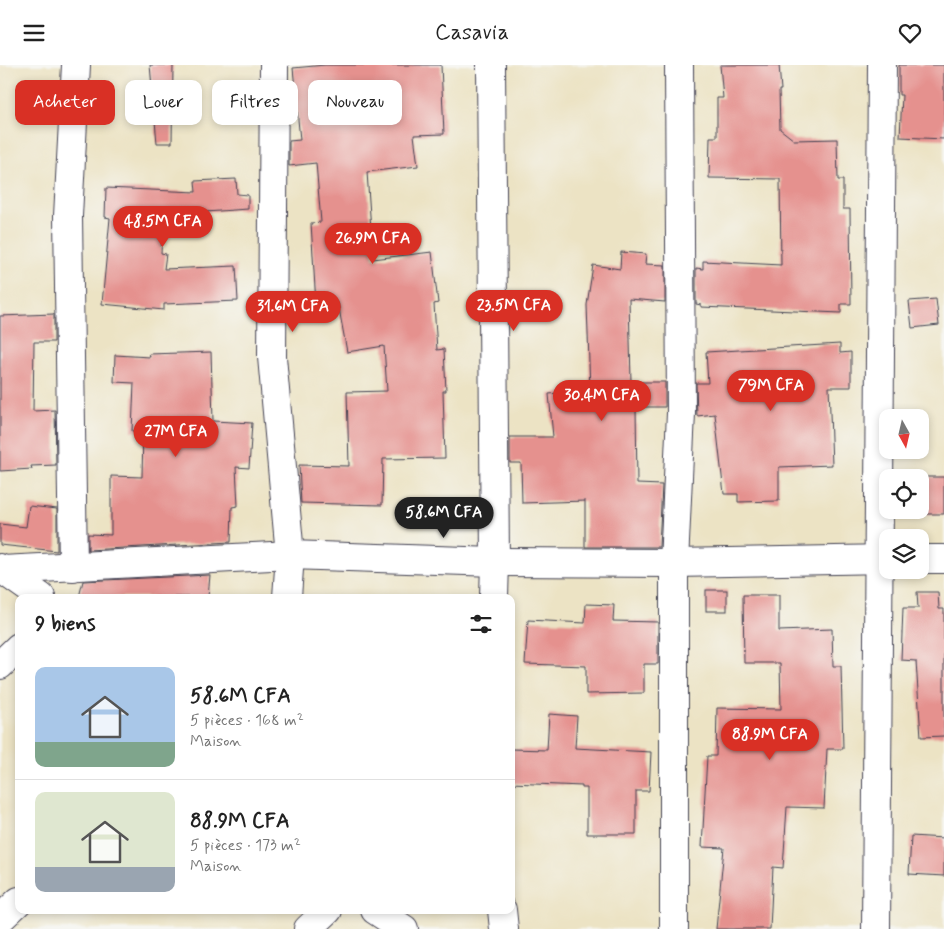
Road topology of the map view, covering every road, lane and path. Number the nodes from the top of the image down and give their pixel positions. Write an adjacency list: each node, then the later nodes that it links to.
1 (76, 65): 13 (street)
2 (274, 65): 7 (street)
3 (491, 65): 11 (street)
4 (678, 65): 12 (street)
5 (882, 65): 6 (street)
6 (883, 529)
7 (290, 555): 11 (street); 13 (street); 17 (street)
8 (879, 559): 12 (street)
9 (929, 559): 10 (street)
10 (944, 559)
11 (495, 562): 12 (street); 18 (street)
12 (674, 563): 29 (street)
13 (73, 567): 14 (street)
14 (1, 569): 16 (street)
15 (883, 579): 30 (street)
16 (37, 594)
17 (287, 594)
18 (494, 594)
19 (15, 651): 20 (street)
20 (0, 665)
21 (15, 905): 25 (street)
22 (324, 914): 26 (street)
23 (382, 914): 27 (street)
24 (502, 914): 28 (street)
25 (0, 919)
26 (308, 929)
27 (404, 929)
28 (504, 929)
29 (674, 929)
30 (876, 929)

